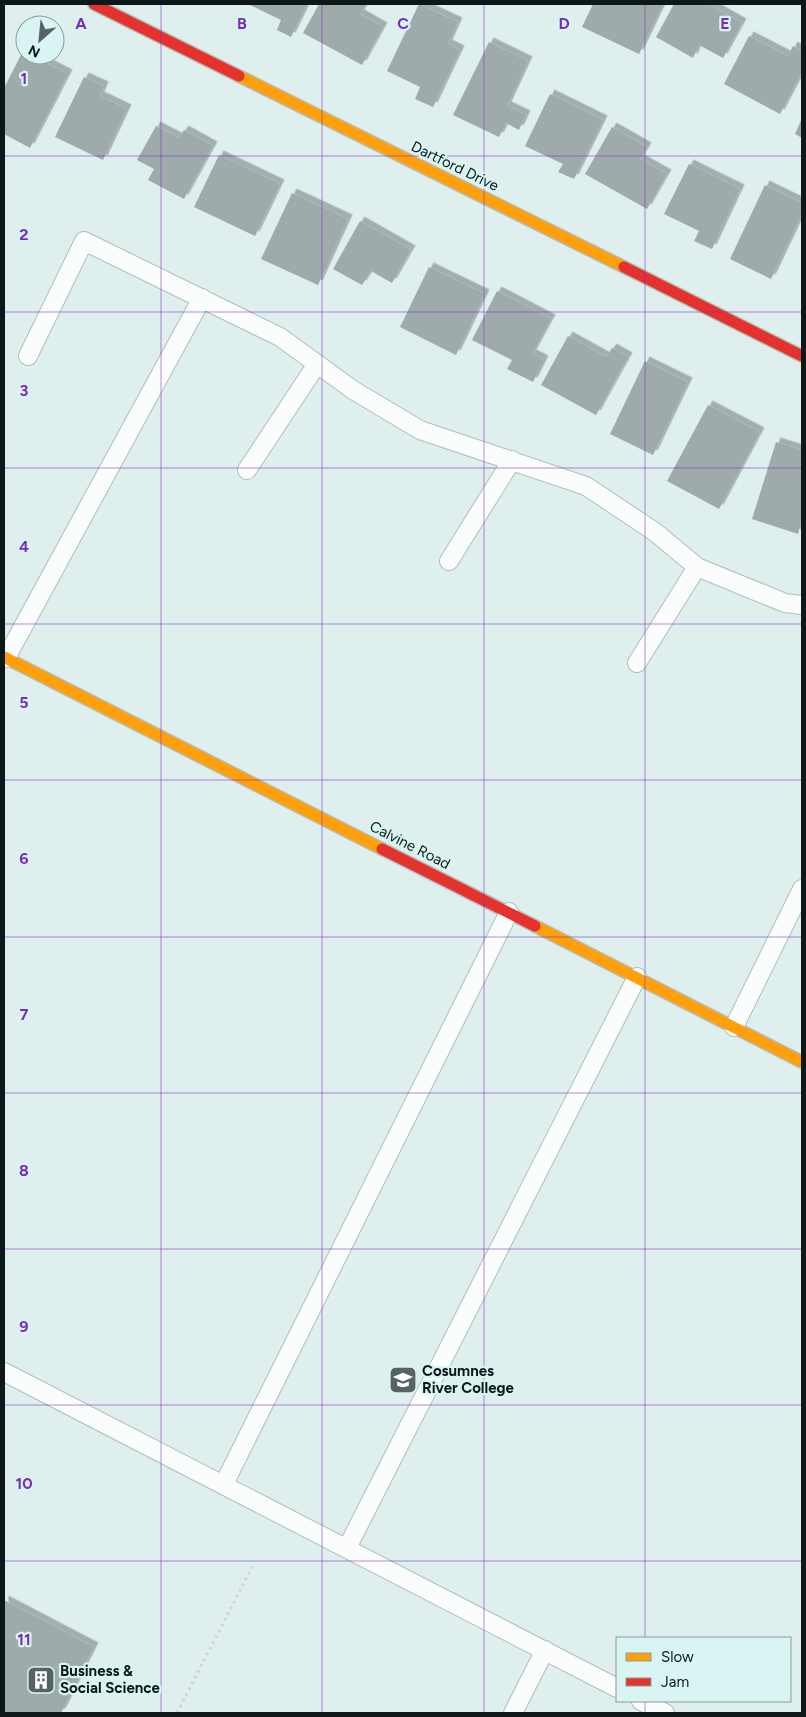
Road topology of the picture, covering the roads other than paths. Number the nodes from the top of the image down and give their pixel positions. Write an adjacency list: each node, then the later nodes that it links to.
1 (94, 4): 4 (street, Dartford Drive)
2 (202, 298): 3 (lane); 5 (lane); 11 (lane)
3 (28, 356)
4 (802, 356)
5 (317, 364): 6 (lane); 7 (lane)
6 (512, 460): 8 (lane); 9 (lane)
7 (247, 470)
8 (449, 561)
9 (697, 567): 10 (lane); 12 (lane)
10 (802, 604)
11 (5, 657): 14 (street, Calvine Road)
12 (637, 663)
13 (802, 889): 16 (lane)
14 (509, 912): 15 (street, Calvine Road); 19 (lane)
15 (637, 977): 16 (street, Calvine Road); 20 (lane)
16 (734, 1027): 17 (street, Calvine Road)
17 (802, 1062)
18 (4, 1372): 19 (lane)
19 (224, 1484): 20 (lane)
20 (347, 1548): 21 (lane)
21 (545, 1650): 22 (lane); 24 (lane)
22 (616, 1687)
23 (643, 1702): 25 (lane)
24 (513, 1713)
25 (665, 1713)

